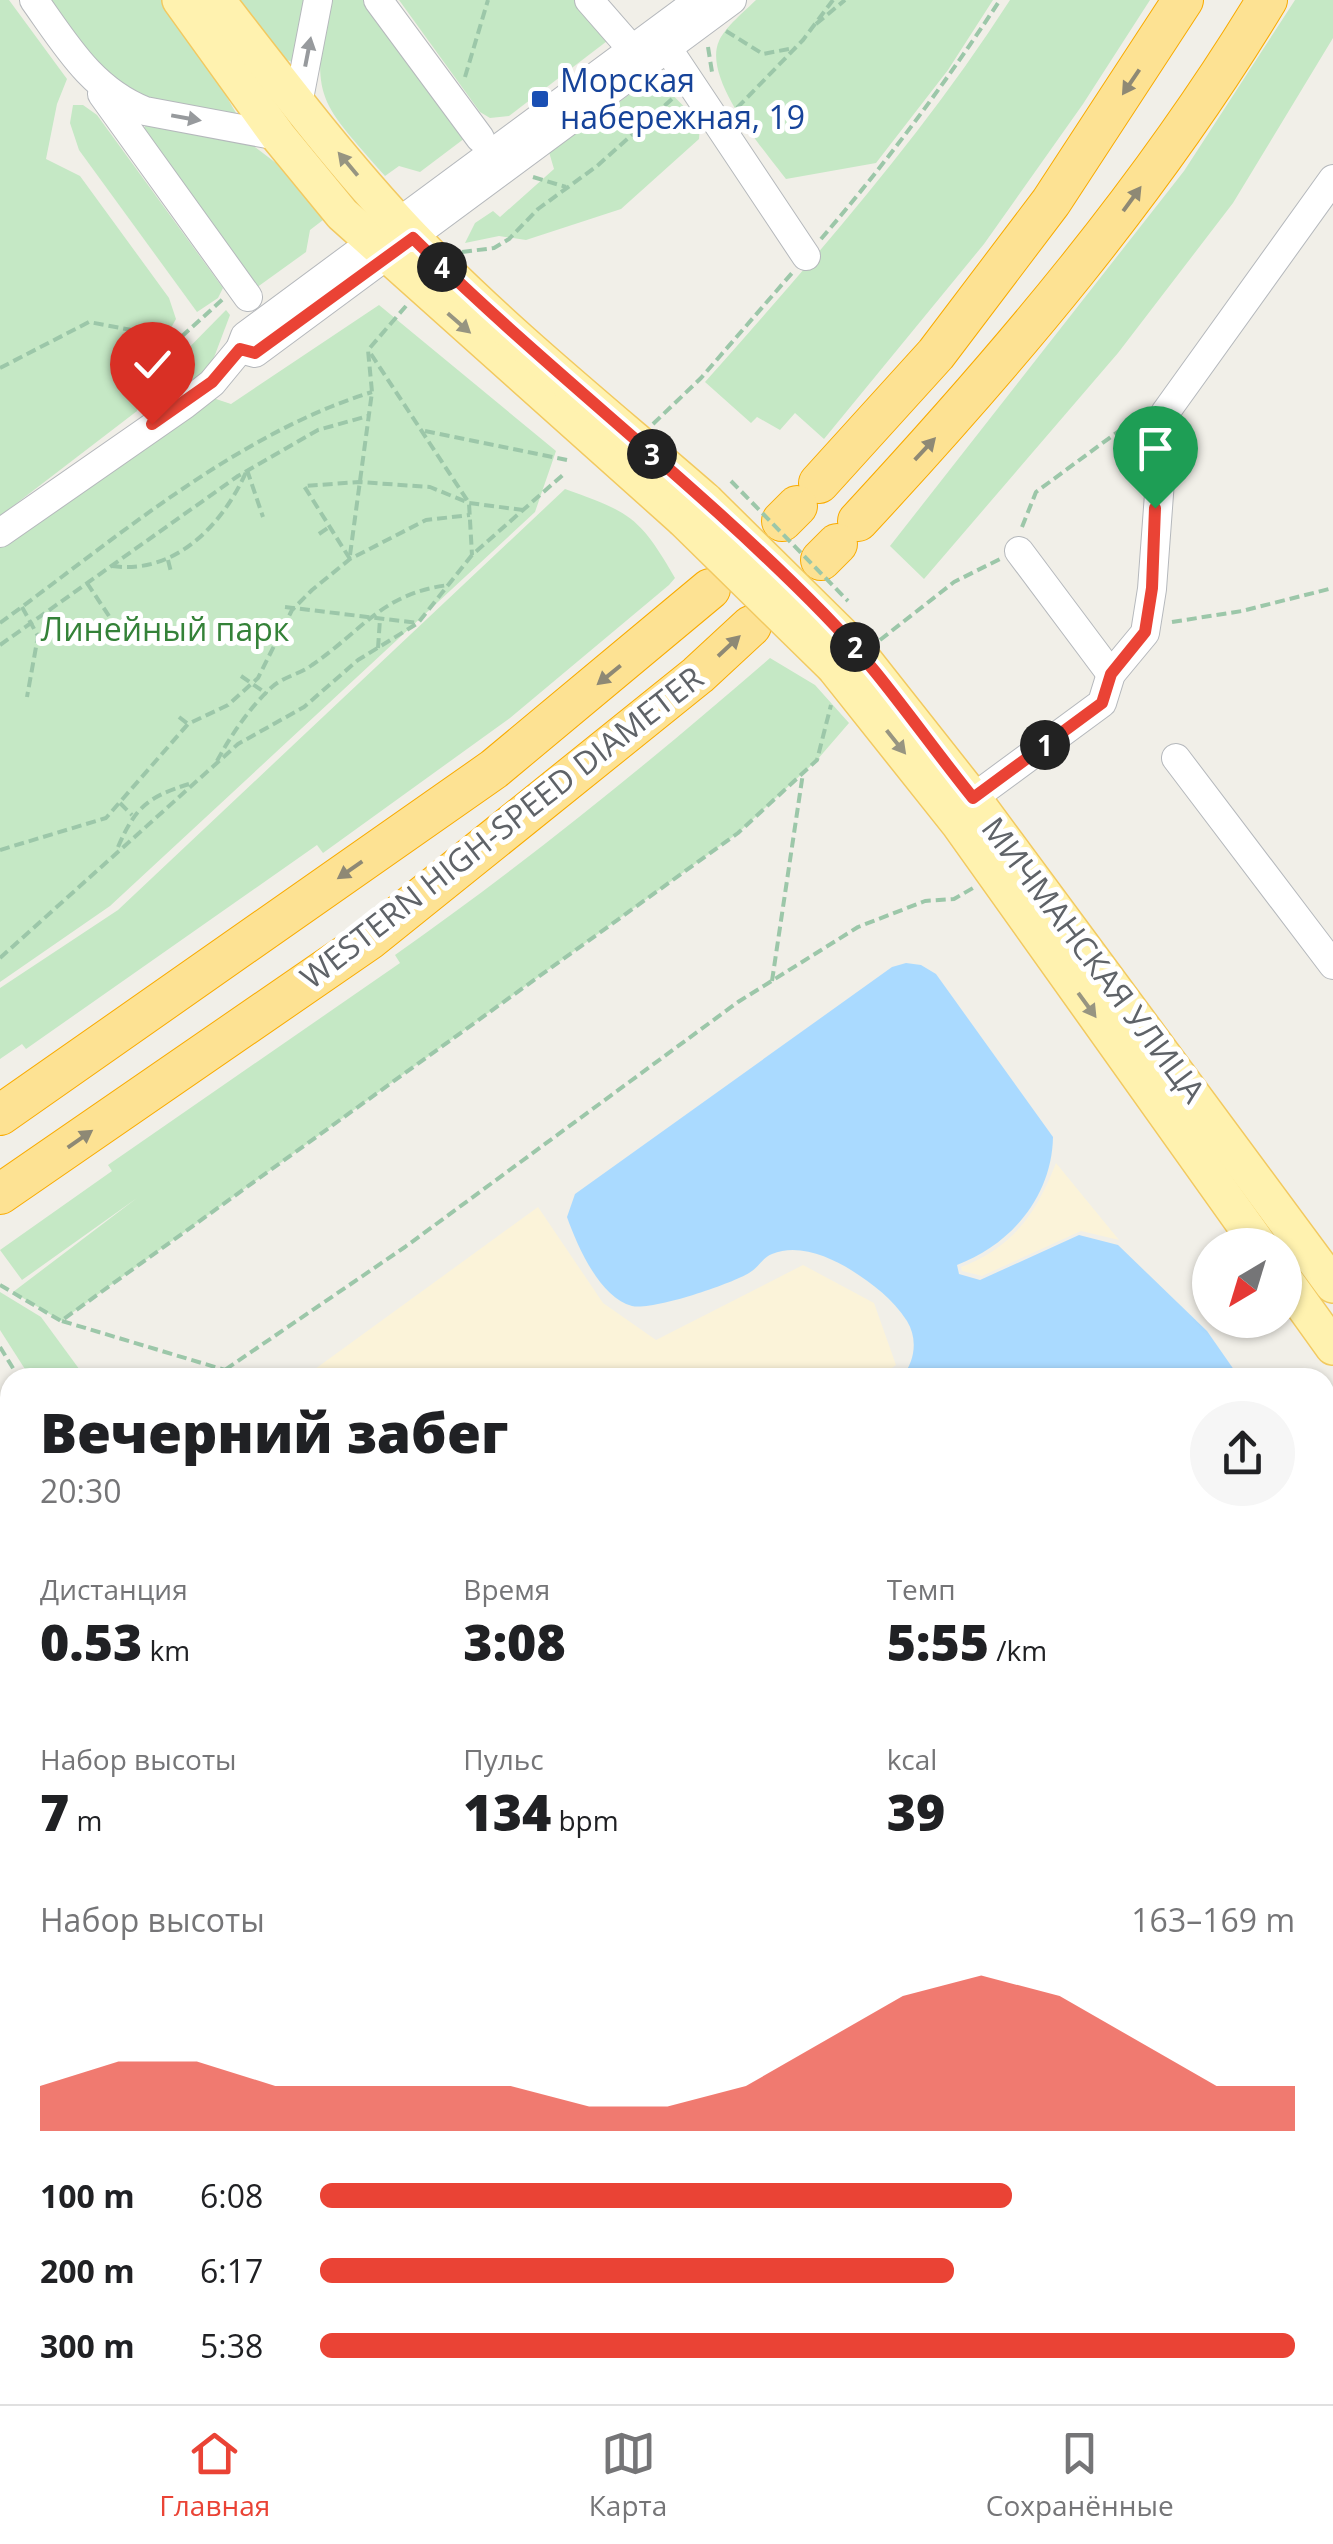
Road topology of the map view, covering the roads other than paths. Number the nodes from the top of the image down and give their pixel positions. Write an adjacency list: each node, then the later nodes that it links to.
1 (34, 0): 12 (street)
2 (180, 0): 14 (main road, МИЧМАНСКАЯ УЛИЦА)
3 (217, 0): 13 (main road, МИЧМАНСКАЯ УЛИЦА)
4 (318, 0): 13 (street, one-way to 4)
5 (378, 0): 15 (street)
6 (590, 0): 11 (street)
7 (699, 0): 11 (street)
8 (1183, 0): 20 (highway, one-way to 20)
9 (1267, 0): 22 (highway, one-way to 9)
10 (726, 12): 11 (street)
11 (651, 49): 17 (street); 18 (street)
12 (89, 77): 14 (street, one-way to 14); 19 (street)
13 (298, 104): 17 (main road, МИЧМАНСКАЯ УЛИЦА, one-way to 13)
14 (278, 136): 17 (main road, МИЧМАНСКАЯ УЛИЦА)
15 (480, 138)
16 (1333, 179): 27 (street)
17 (393, 240): 21 (street); 26 (main road, МИЧМАНСКАЯ УЛИЦА, bridge)
18 (806, 256)
19 (240, 295)
20 (799, 503)
21 (0, 533)
22 (839, 542)
23 (1019, 551): 27 (street)
24 (710, 590): 31 (highway, WESTERN HIGH-SPEED DIAMETER, one-way to 31)
25 (751, 626): 32 (highway, WESTERN HIGH-SPEED DIAMETER, one-way to 25)
26 (850, 662): 29 (main road, МИЧМАНСКАЯ УЛИЦА); 33 (main road, МИЧМАНСКАЯ УЛИЦА, one-way to 33)
27 (1111, 674): 29 (street)
28 (1176, 758): 30 (street)
29 (973, 798): 34 (main road, МИЧМАНСКАЯ УЛИЦА)
30 (1333, 966)
31 (0, 1115)
32 (0, 1194)
33 (1248, 1228)
34 (1333, 1285)
35 (1302, 1303): 36 (main road)
36 (1333, 1346)

